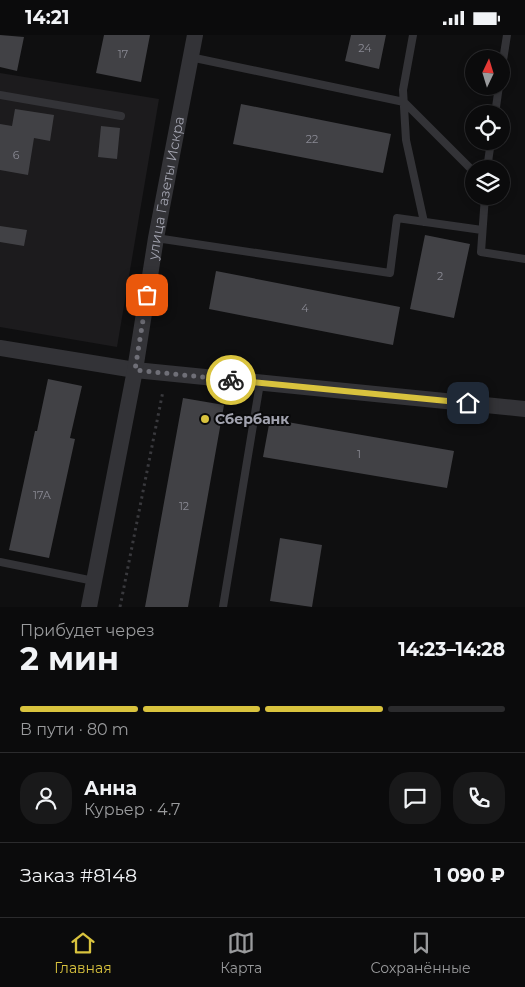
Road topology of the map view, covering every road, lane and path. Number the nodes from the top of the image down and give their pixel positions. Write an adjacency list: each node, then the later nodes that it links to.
1 (195, 35): 5 (street, улица Газеты Искра)
2 (413, 35): 7 (lane)
3 (507, 35): 4 (lane)
4 (505, 50)
5 (190, 57): 7 (lane); 13 (street, улица Газеты Искра)
6 (0, 95): 8 (lane)
7 (404, 102): 9 (lane); 11 (lane)
8 (121, 116)
9 (465, 163)
10 (484, 205): 12 (lane)
11 (424, 222): 12 (lane); 13 (lane)
12 (482, 231): 14 (lane)
13 (156, 238): 16 (street, улица Газеты Искра)
14 (525, 259)
15 (0, 348): 16 (street)
16 (135, 370): 17 (street); 21 (street, улица Газеты Искра)
17 (167, 373): 18 (street); 23 (path)
18 (260, 383): 19 (street); 24 (lane)
19 (525, 409)
20 (0, 562): 21 (lane)
21 (94, 581): 22 (street, улица Газеты Искра)
22 (89, 607)
23 (120, 607)
24 (223, 607)

